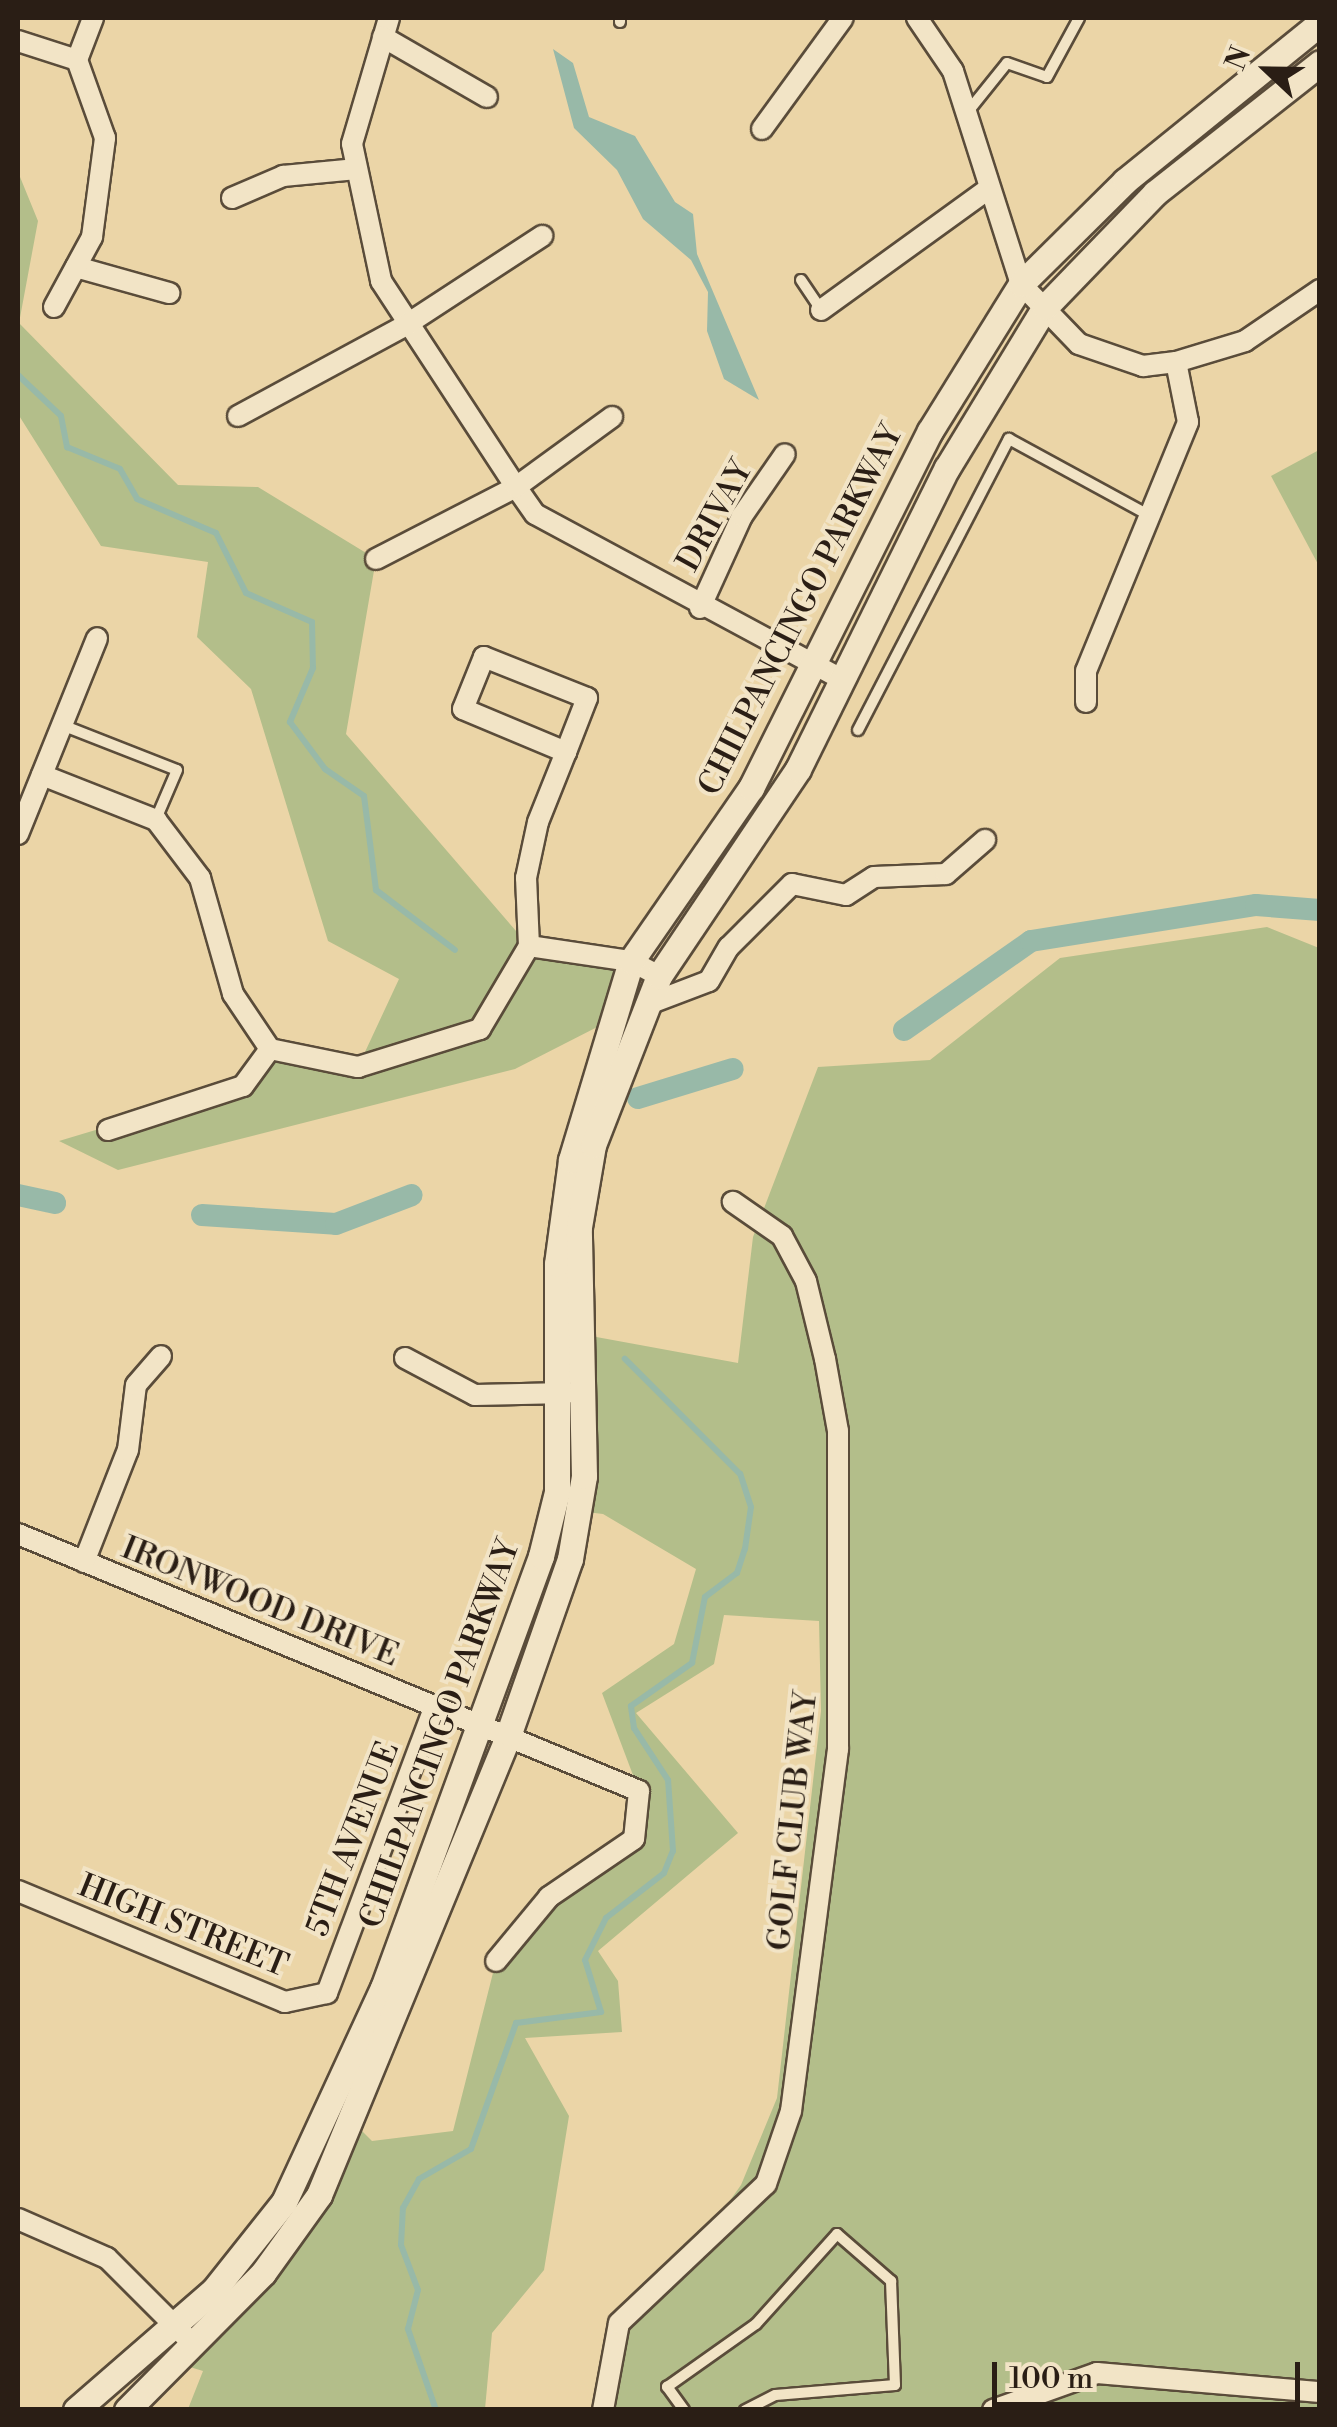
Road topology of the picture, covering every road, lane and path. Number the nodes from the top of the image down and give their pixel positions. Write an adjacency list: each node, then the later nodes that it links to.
1 (93, 18): 8 (street)
2 (843, 18): 12 (street)
3 (917, 18): 11 (street)
4 (1079, 18): 11 (lane)
5 (1320, 23): 19 (street, CHILPANCINGO PARKWAY)
6 (387, 28): 10 (street); 13 (street)
7 (18, 42): 8 (street)
8 (77, 60): 17 (street)
9 (1320, 64): 23 (street, CHILPANCINGO PARKWAY)
10 (487, 97)
11 (966, 114): 14 (street)
12 (762, 129)
13 (357, 169): 15 (street); 25 (street)
14 (987, 190): 19 (street); 24 (street)
15 (232, 198)
16 (542, 236): 25 (street)
17 (76, 267): 21 (street); 22 (street)
18 (802, 280): 24 (lane)
19 (1020, 284): 23 (street); 35 (street, CHILPANCINGO PARKWAY)
20 (1320, 290): 26 (street)
21 (169, 293)
22 (54, 307)
23 (1045, 307): 26 (street); 36 (street, CHILPANCINGO PARKWAY)
24 (821, 310)
25 (406, 325): 27 (street); 30 (street)
26 (1176, 362): 31 (street)
27 (238, 416)
28 (612, 417): 30 (street)
29 (784, 454): 33 (street, DRIVAY)
30 (516, 487): 32 (street); 33 (street)
31 (1153, 517): 37 (street); 39 (lane)
32 (376, 559)
33 (700, 608): 35 (street)
34 (97, 638): 38 (street)
35 (812, 664): 36 (street); 46 (street, CHILPANCINGO PARKWAY)
36 (842, 680): 47 (street, CHILPANCINGO PARKWAY)
37 (1086, 702)
38 (62, 725): 41 (street); 42 (lane)
39 (858, 730)
40 (566, 752): 40 (street); 45 (street)
41 (42, 775): 42 (street); 43 (street)
42 (156, 820): 49 (street)
43 (18, 834)
44 (985, 840): 48 (street)
45 (529, 946): 46 (street); 49 (street)
46 (631, 961): 47 (street); 54 (street, CHILPANCINGO PARKWAY)
47 (659, 976): 48 (street, CHILPANCINGO PARKWAY)
48 (646, 1005): 55 (street, CHILPANCINGO PARKWAY)
49 (270, 1049): 50 (street)
50 (108, 1130)
51 (734, 1202): 71 (street, GOLF CLUB WAY)
52 (161, 1356): 57 (street)
53 (405, 1358): 54 (street)
54 (557, 1391): 55 (street); 59 (street, CHILPANCINGO PARKWAY)
55 (584, 1396): 60 (street, CHILPANCINGO PARKWAY)
56 (18, 1534): 57 (street, IRONWOOD DRIVE)
57 (84, 1562): 58 (street, IRONWOOD DRIVE)
58 (435, 1706): 59 (street, IRONWOOD DRIVE); 63 (street, 5TH AVENUE)
59 (482, 1722): 60 (street, IRONWOOD DRIVE); 65 (street, CHILPANCINGO PARKWAY)
60 (509, 1733): 62 (street, IRONWOOD DRIVE); 66 (street, CHILPANCINGO PARKWAY)
61 (18, 1891): 63 (street, HIGH STREET)
62 (496, 1961)
63 (327, 1993)
64 (18, 2218): 65 (street)
65 (177, 2326): 66 (street); 69 (street, CHILPANCINGO PARKWAY)
66 (195, 2348): 70 (street, CHILPANCINGO PARKWAY)
67 (1320, 2392): 75 (street)
68 (776, 2394): 72 (lane); 73 (lane); 74 (lane)
69 (76, 2410)
70 (126, 2410)
71 (602, 2410)
72 (684, 2410)
73 (745, 2410)
74 (776, 2410)
75 (993, 2410)

